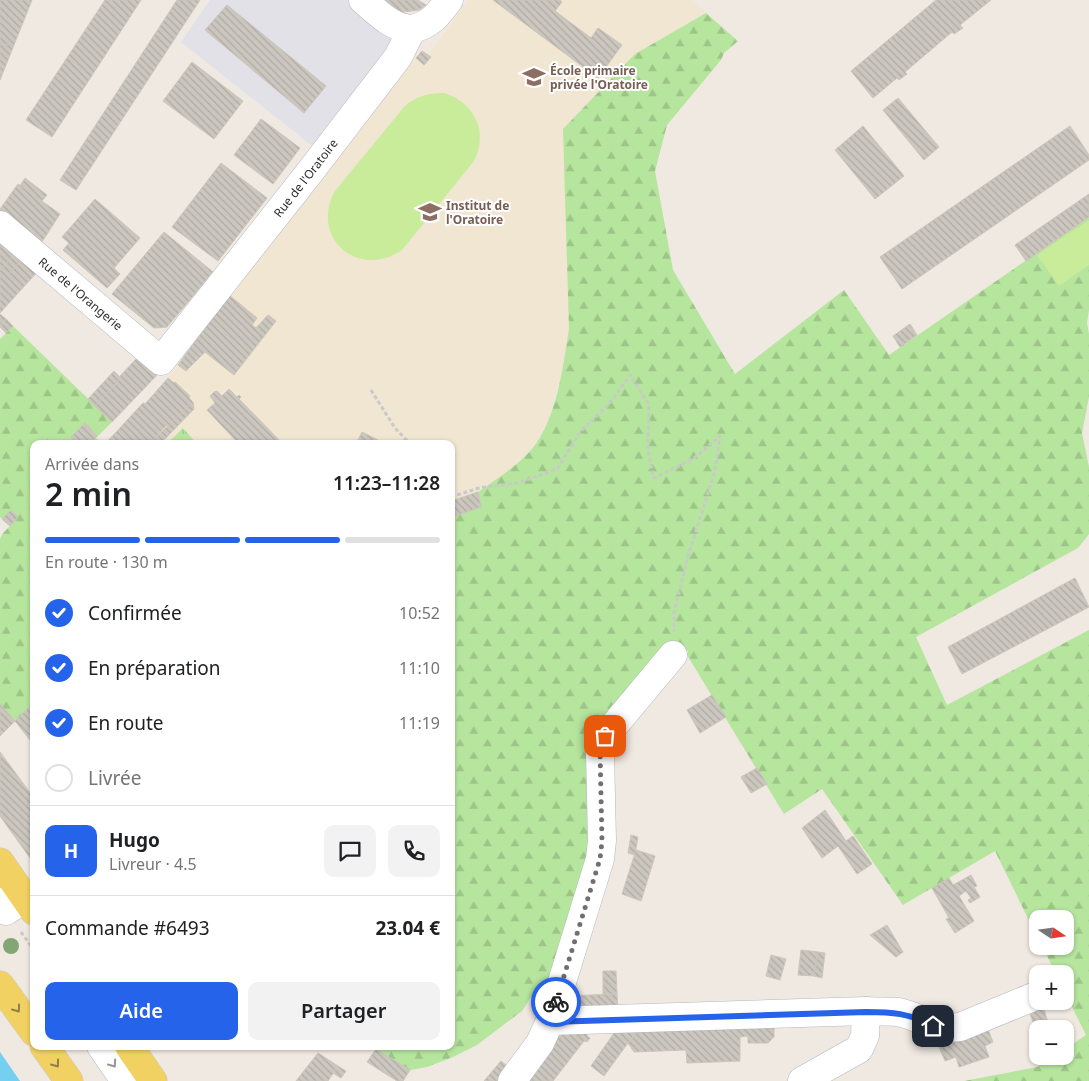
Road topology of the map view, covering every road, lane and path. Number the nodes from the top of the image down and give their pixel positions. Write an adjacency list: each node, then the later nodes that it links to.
1 (362, 0): 3 (street)
2 (448, 0): 3 (street)
3 (412, 29): 5 (street, Rue de l'Oratoire)
4 (0, 225): 5 (street, Rue de l'Orangerie)
5 (161, 361)
6 (371, 390): 7 (path)
7 (406, 440)
8 (455, 496): 9 (path)
9 (674, 655): 15 (street)
10 (0, 862): 11 (main road)
11 (20, 904)
12 (0, 985): 16 (main road, one-way to 16)
13 (1029, 999): 14 (street)
14 (866, 1012): 15 (street); 24 (street)
15 (550, 1022): 23 (street)
16 (30, 1026)
17 (47, 1050): 20 (main road, one-way to 20)
18 (104, 1050): 21 (street, one-way to 21)
19 (131, 1050): 22 (main road)
20 (69, 1081)
21 (125, 1081)
22 (153, 1081)
23 (512, 1081)
24 (802, 1081)

